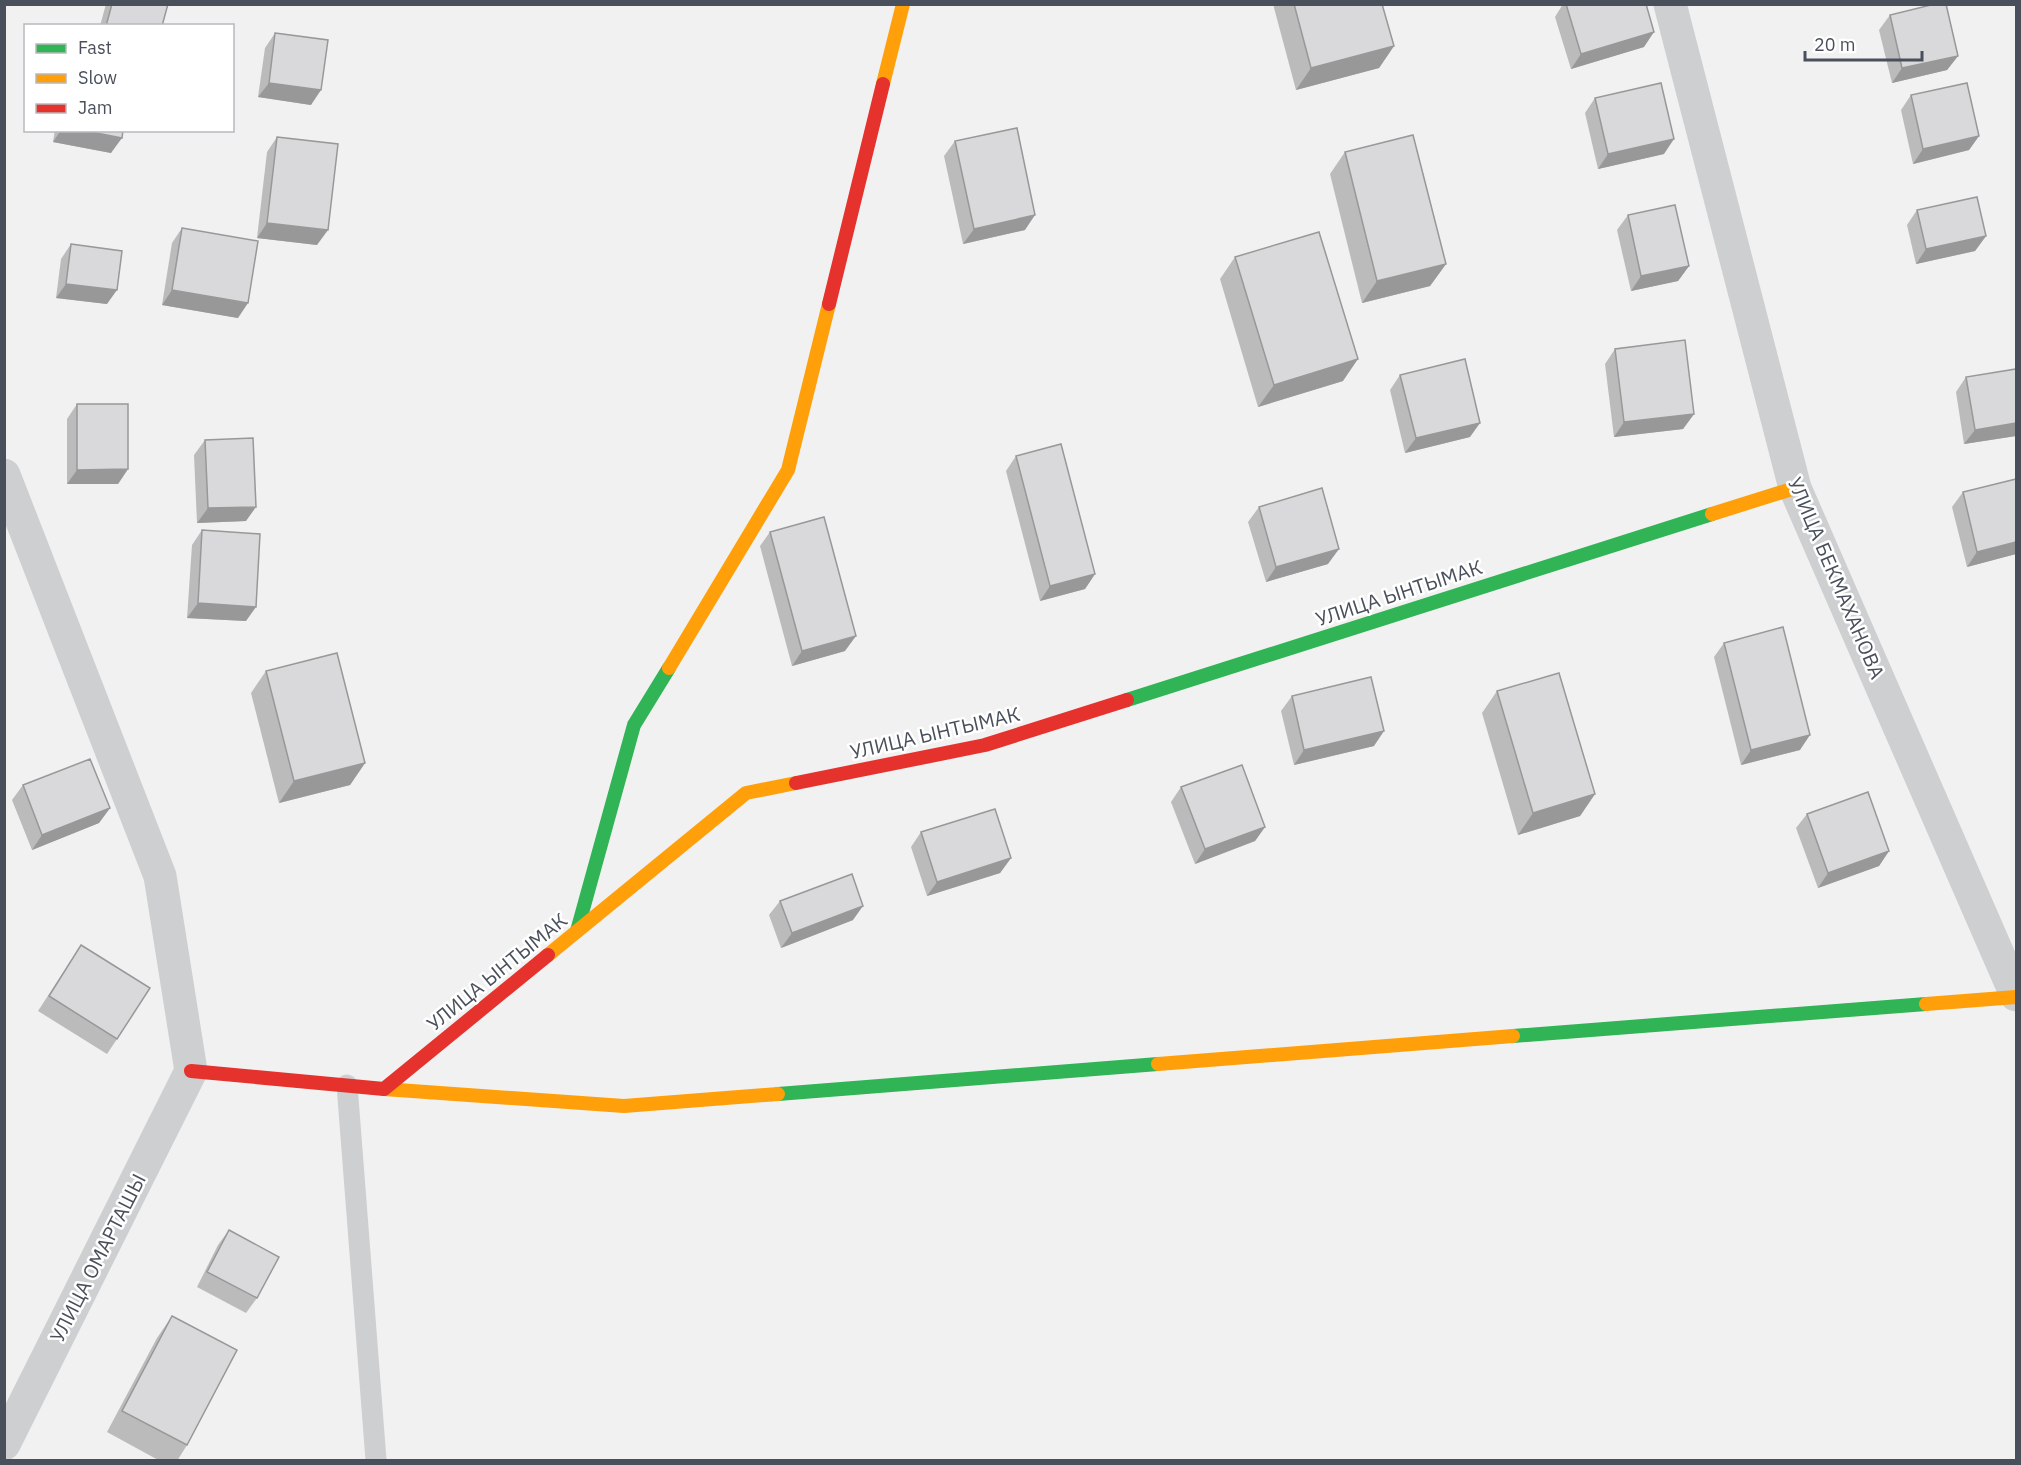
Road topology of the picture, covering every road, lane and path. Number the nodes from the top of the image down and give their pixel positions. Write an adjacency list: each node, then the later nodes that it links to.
1 (903, 4): 5 (street)
2 (1670, 4): 4 (street, УЛИЦА БЕКМАХАНОВА)
3 (4, 475): 7 (street)
4 (1795, 488): 5 (street, УЛИЦА ЫНТЫМАК); 6 (street, УЛИЦА БЕКМАХАНОВА)
5 (577, 931): 9 (street, УЛИЦА ЫНТЫМАК)
6 (2016, 996): 9 (street)
7 (191, 1071): 8 (street); 10 (street, УЛИЦА ОМАРТАШЫ)
8 (347, 1085): 9 (street); 11 (lane)
9 (384, 1089)
10 (4, 1444)
11 (376, 1461)

